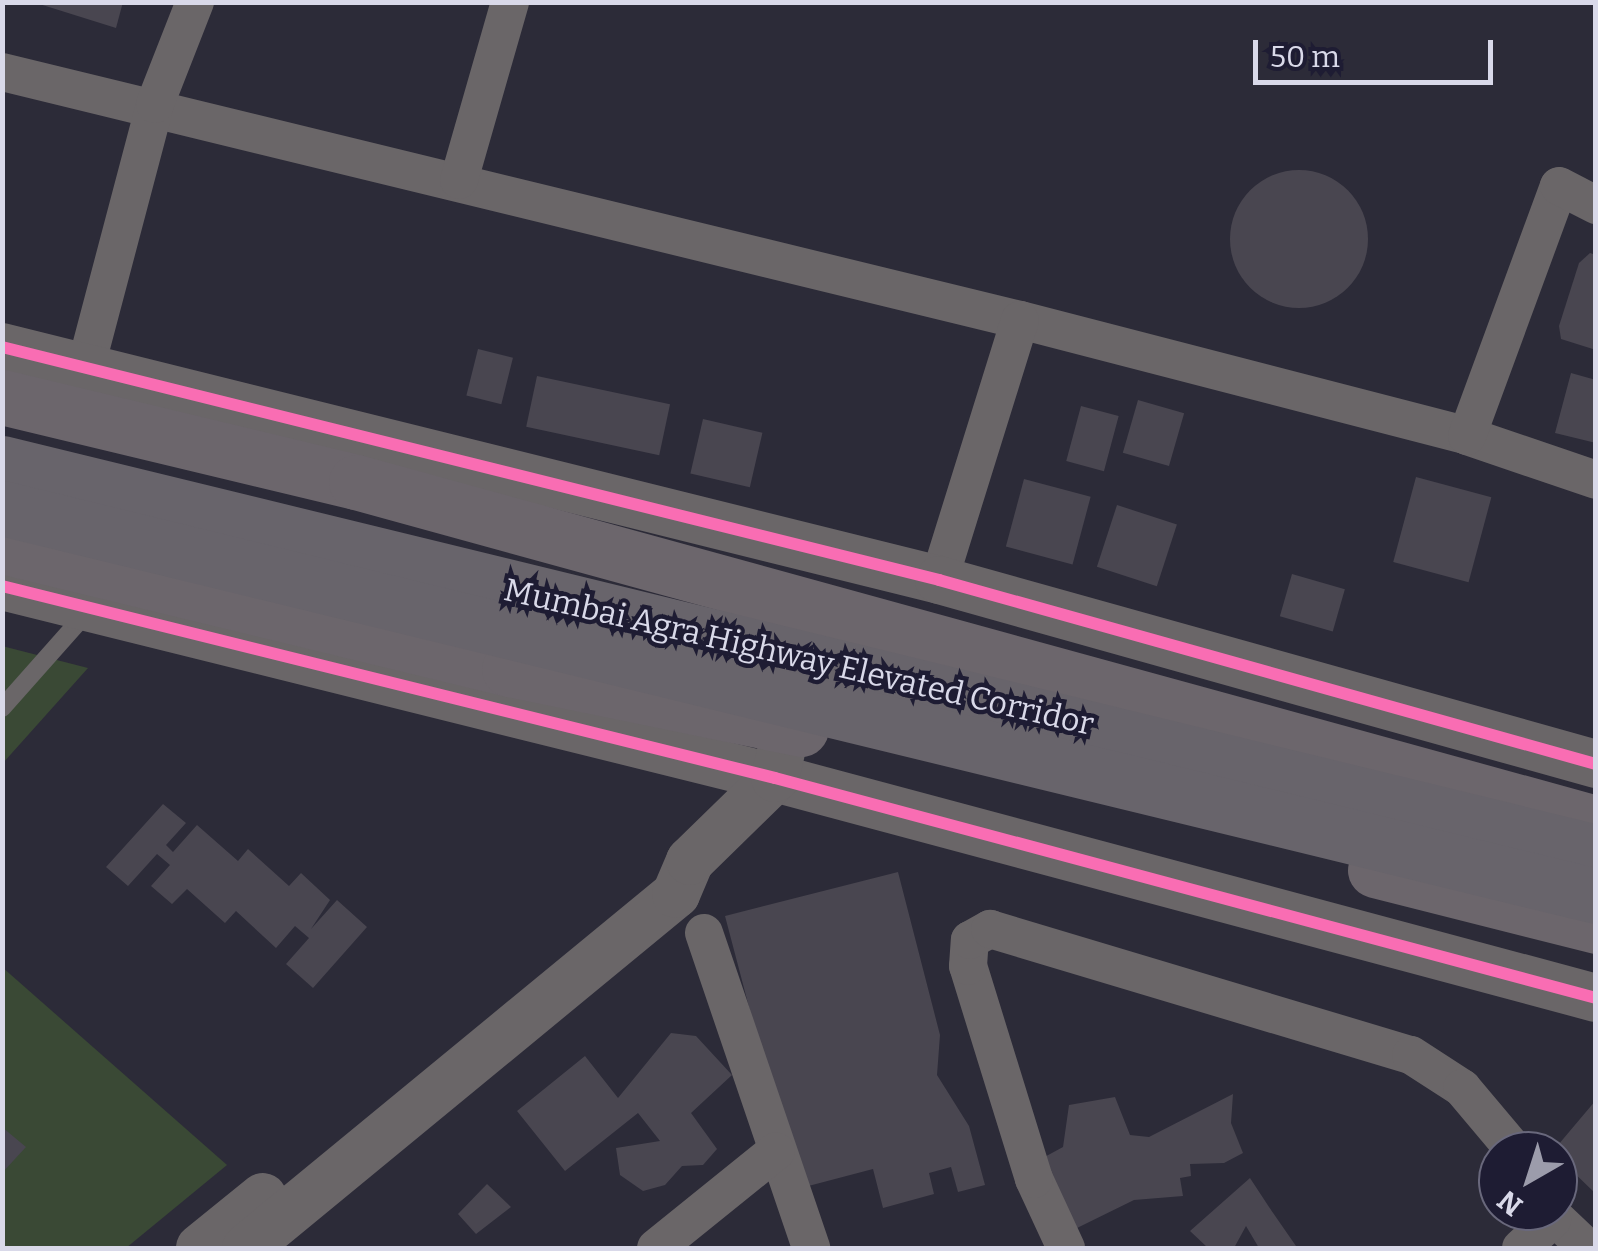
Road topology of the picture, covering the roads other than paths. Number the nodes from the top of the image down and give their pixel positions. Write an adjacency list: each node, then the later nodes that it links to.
1 (195, 2): 4 (street)
2 (510, 2): 5 (street)
3 (2, 72): 4 (street)
4 (155, 104): 5 (street); 9 (street)
5 (459, 180): 7 (street)
6 (1596, 205): 11 (street)
7 (1020, 320): 11 (street); 17 (street)
8 (2, 346): 9 (street)
9 (86, 366): 17 (street)
10 (2, 397): 24 (main road)
11 (1468, 436): 13 (street)
12 (2, 462): 16 (highway, Mumbai Agra Highway Elevated Corridor)
13 (1596, 480)
14 (2, 508): 16 (highway, Mumbai Agra Highway Elevated Corridor)
15 (2, 546): 21 (main road)
16 (366, 576): 25 (highway, Mumbai Agra Highway Elevated Corridor); 27 (highway, Mumbai Agra Highway Elevated Corridor)
17 (940, 580): 22 (street)
18 (2, 586): 19 (street)
19 (91, 607): 20 (lane); 23 (street)
20 (2, 708)
21 (788, 725): 23 (street); 28 (main road)
22 (1596, 764)
23 (776, 778): 26 (street); 30 (street)
24 (1596, 823)
25 (1596, 852)
26 (690, 861): 34 (street); 35 (street)
27 (1596, 896)
28 (1596, 926)
29 (704, 932): 32 (street)
30 (1596, 998)
31 (1498, 1131): 38 (street)
32 (776, 1151): 36 (street); 37 (street)
33 (1567, 1231): 39 (street)
34 (200, 1248)
35 (246, 1248)
36 (656, 1248)
37 (811, 1248)
38 (1066, 1248)
39 (1587, 1248)

